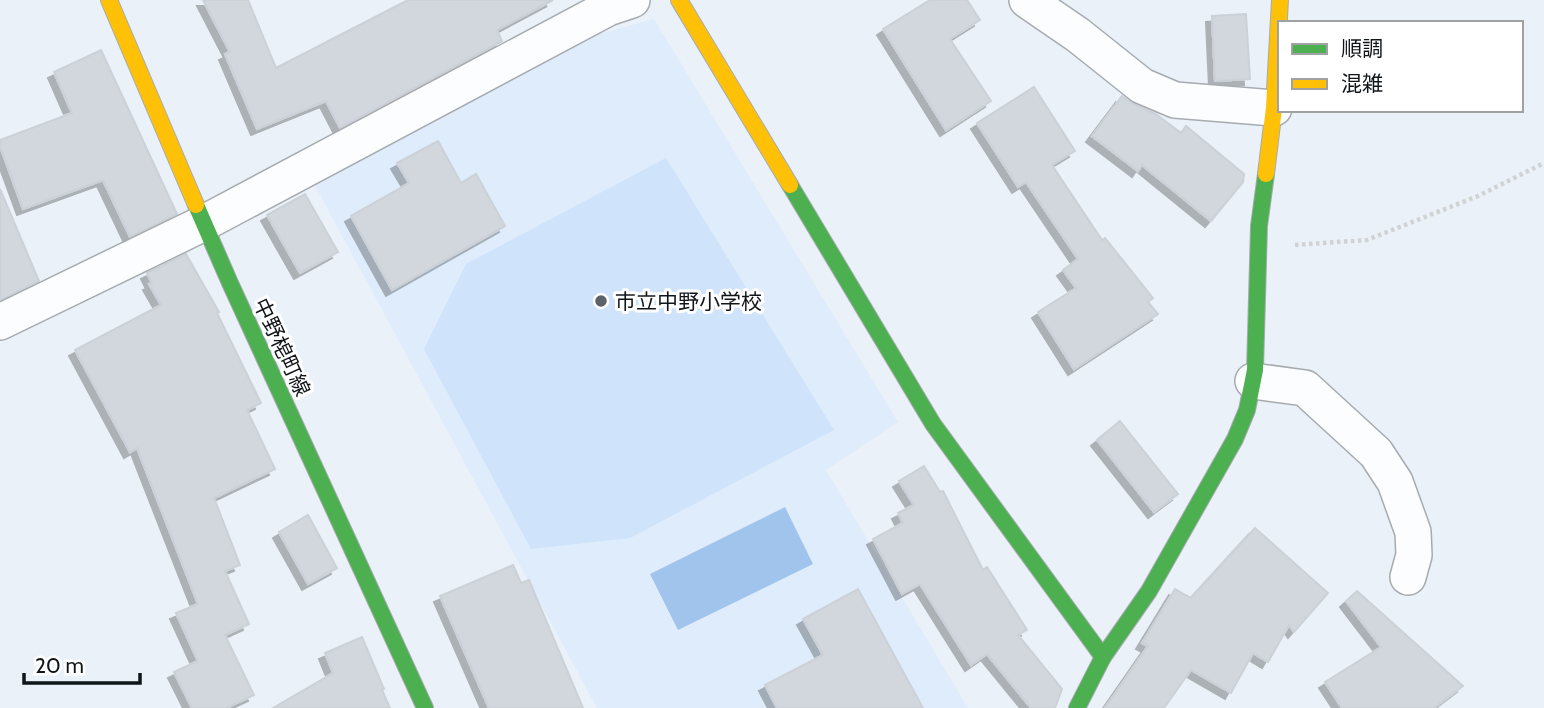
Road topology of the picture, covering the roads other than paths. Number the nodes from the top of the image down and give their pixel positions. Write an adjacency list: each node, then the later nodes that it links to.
1 (109, 0): 9 (street, 中野梍町線)
2 (632, 0): 9 (street)
3 (678, 0): 13 (street)
4 (1027, 0): 8 (street)
5 (1280, 0): 6 (street)
6 (1279, 21)
7 (1278, 36): 8 (street)
8 (1274, 108): 11 (street)
9 (204, 223): 10 (street); 14 (street, 中野梍町線)
10 (0, 322)
11 (1253, 381): 12 (street); 13 (street)
12 (1408, 577)
13 (1103, 657): 15 (street)
14 (425, 708)
15 (1077, 708)

